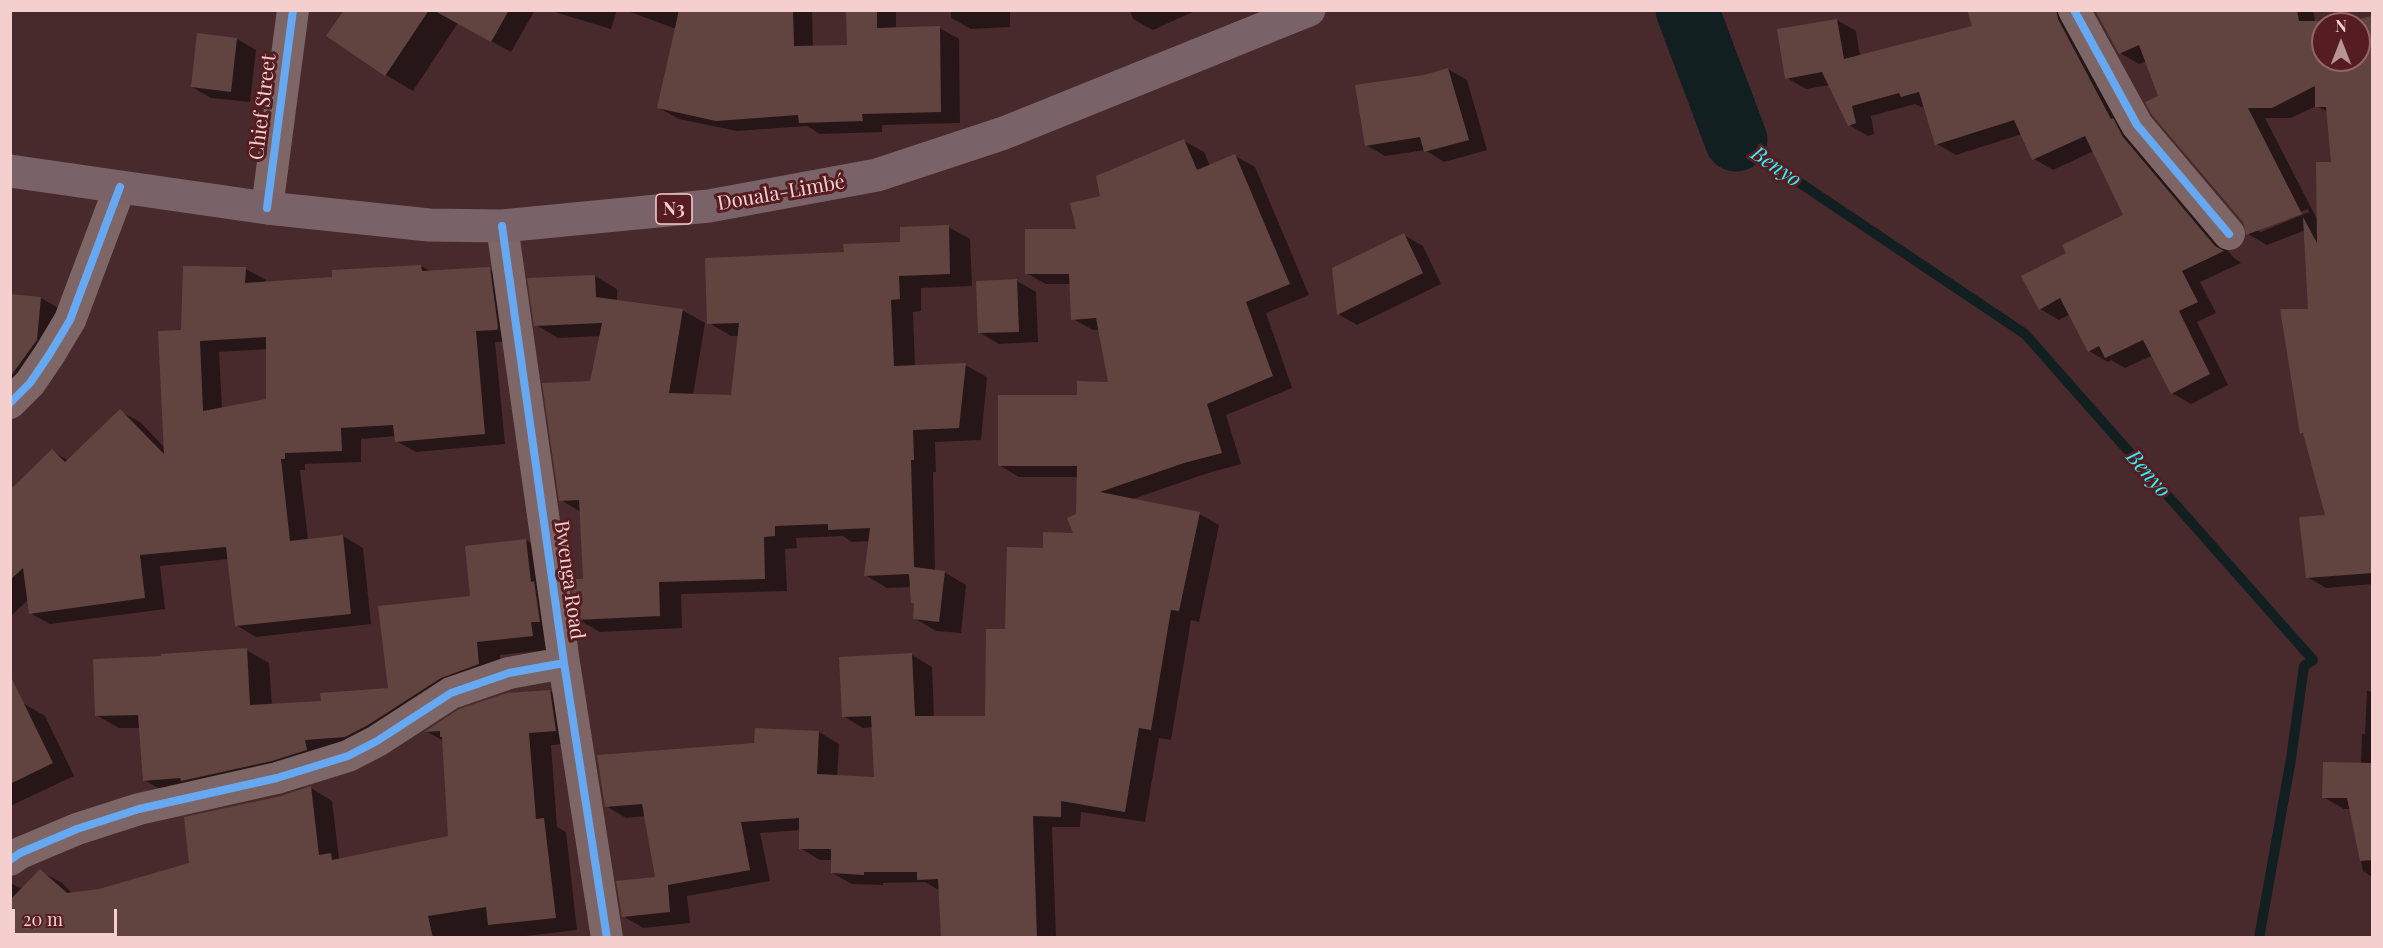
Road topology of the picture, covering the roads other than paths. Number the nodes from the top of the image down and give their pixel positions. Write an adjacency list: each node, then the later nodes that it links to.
1 (293, 10): 6 (street, Chief Street)
2 (1309, 10): 7 (highway, Douala-Limbé / N3)
3 (2074, 10): 8 (street)
4 (10, 171): 5 (highway, Douala-Limbé / N3)
5 (120, 187): 6 (highway, Douala-Limbé / N3); 9 (street)
6 (267, 208): 7 (highway, Douala-Limbé / N3)
7 (502, 226): 10 (street, Bwenga Road)
8 (2229, 234)
9 (10, 403)
10 (564, 663): 11 (street); 12 (street, Bwenga Road)
11 (10, 860)
12 (607, 938)

